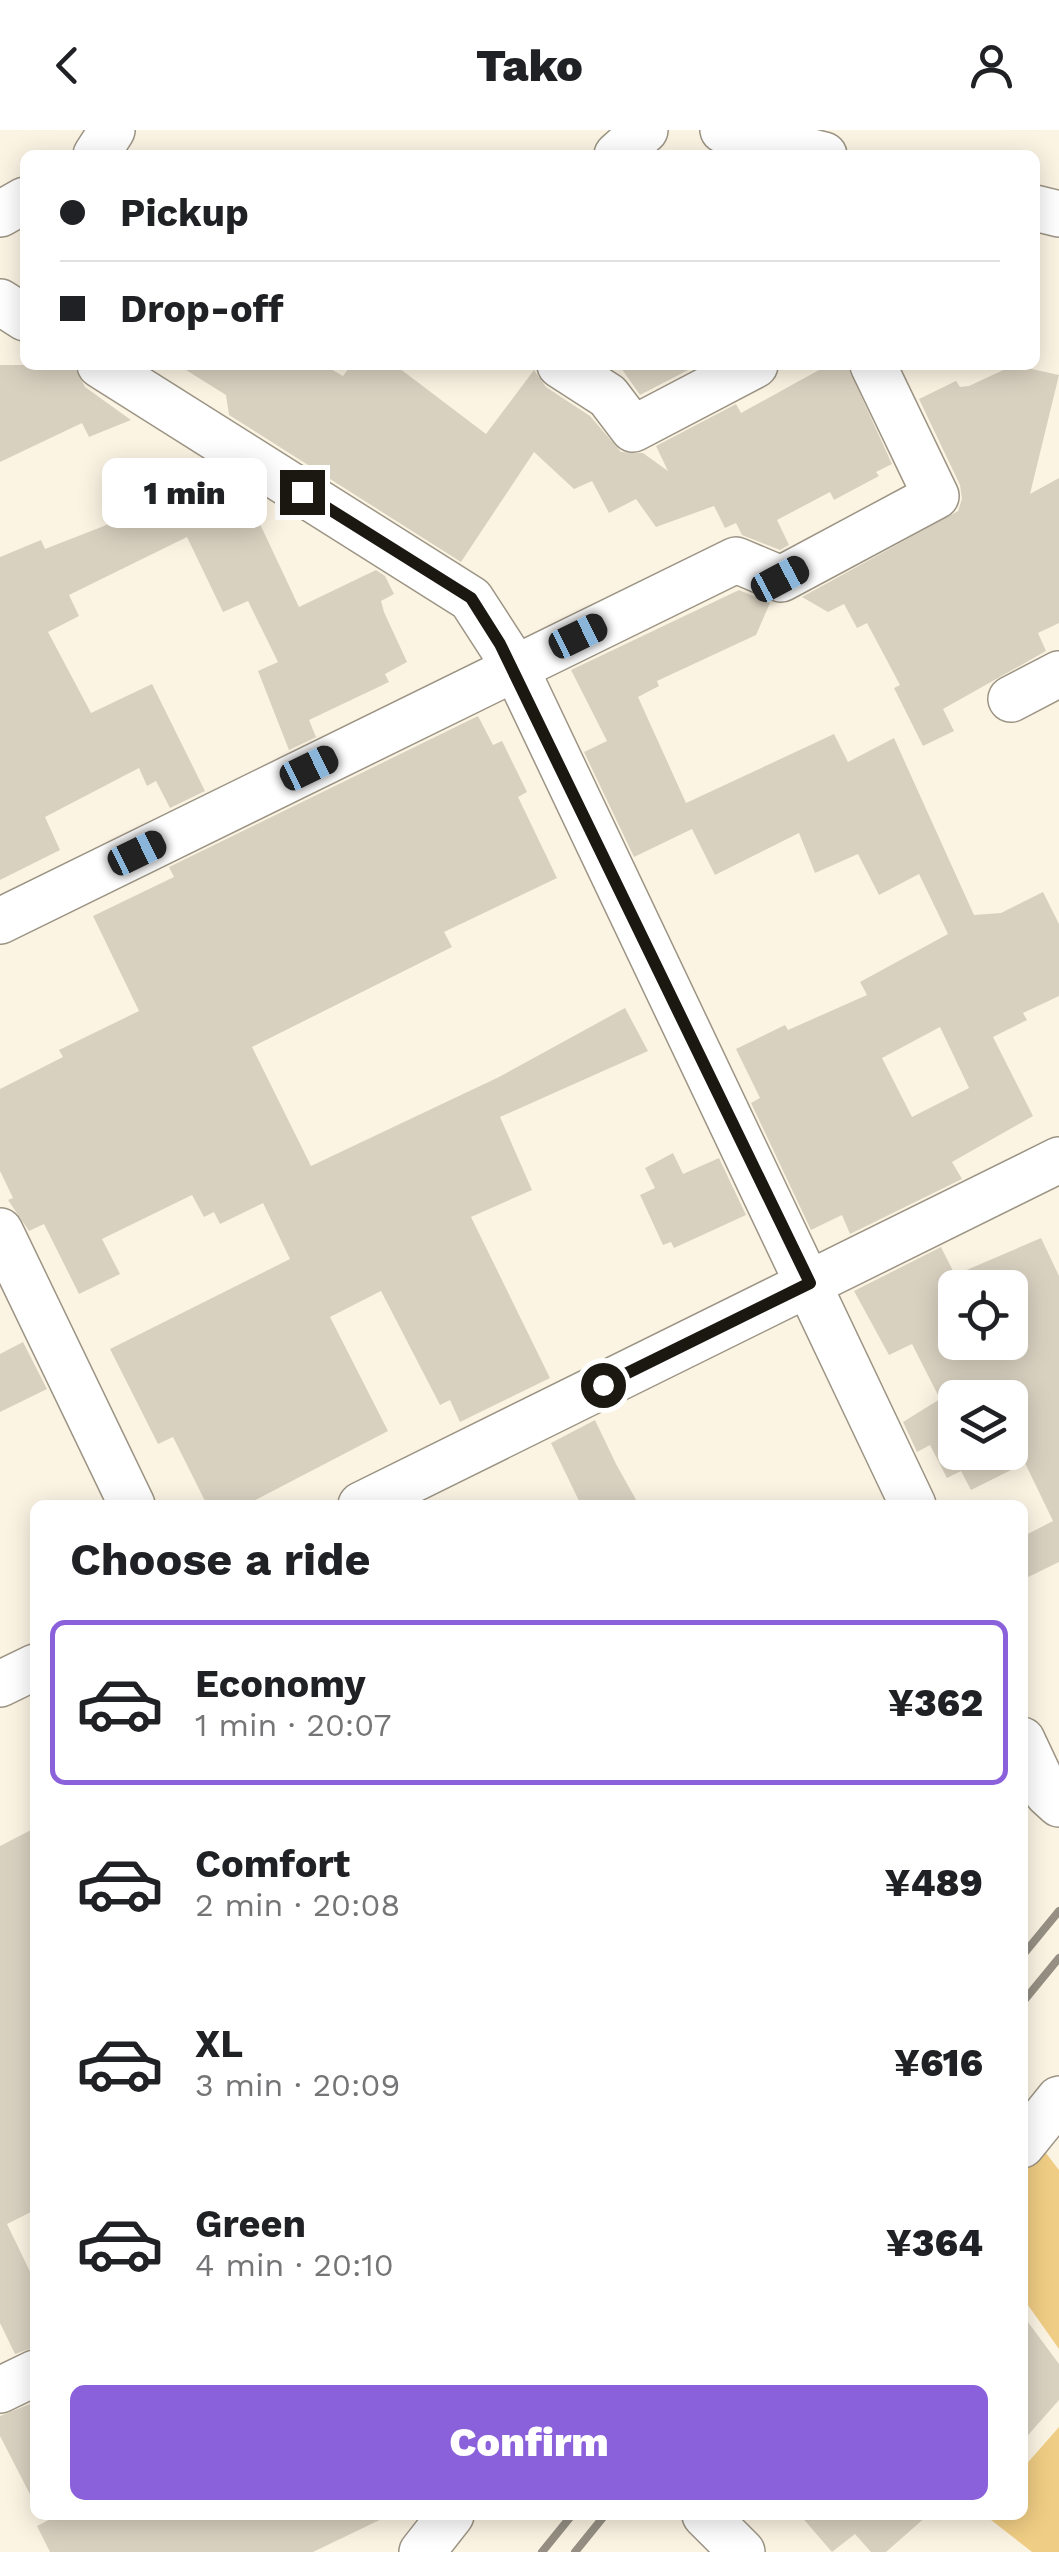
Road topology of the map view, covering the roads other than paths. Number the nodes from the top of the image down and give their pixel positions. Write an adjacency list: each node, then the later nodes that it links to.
1 (644, 130): 3 (street)
2 (723, 130): 4 (street)
3 (622, 150)
4 (804, 150)
5 (108, 370): 9 (street)
6 (568, 370): 7 (street)
7 (745, 370)
8 (875, 370): 9 (street)
9 (515, 667): 12 (street); 15 (street)
10 (1059, 674): 11 (street)
11 (1011, 699)
12 (0, 920)
13 (1059, 1160): 15 (street)
14 (0, 1231): 16 (street)
15 (810, 1283): 17 (street); 18 (street)
16 (130, 1500)
17 (371, 1500)
18 (911, 1500)
19 (30, 1669): 20 (street)
20 (0, 1684)
21 (1028, 1754): 22 (street)
22 (1047, 1800)
23 (1059, 2099): 24 (street)
24 (1028, 2137)
25 (30, 2375): 26 (street)
26 (0, 2390)
27 (447, 2520): 28 (street)
28 (422, 2552)

